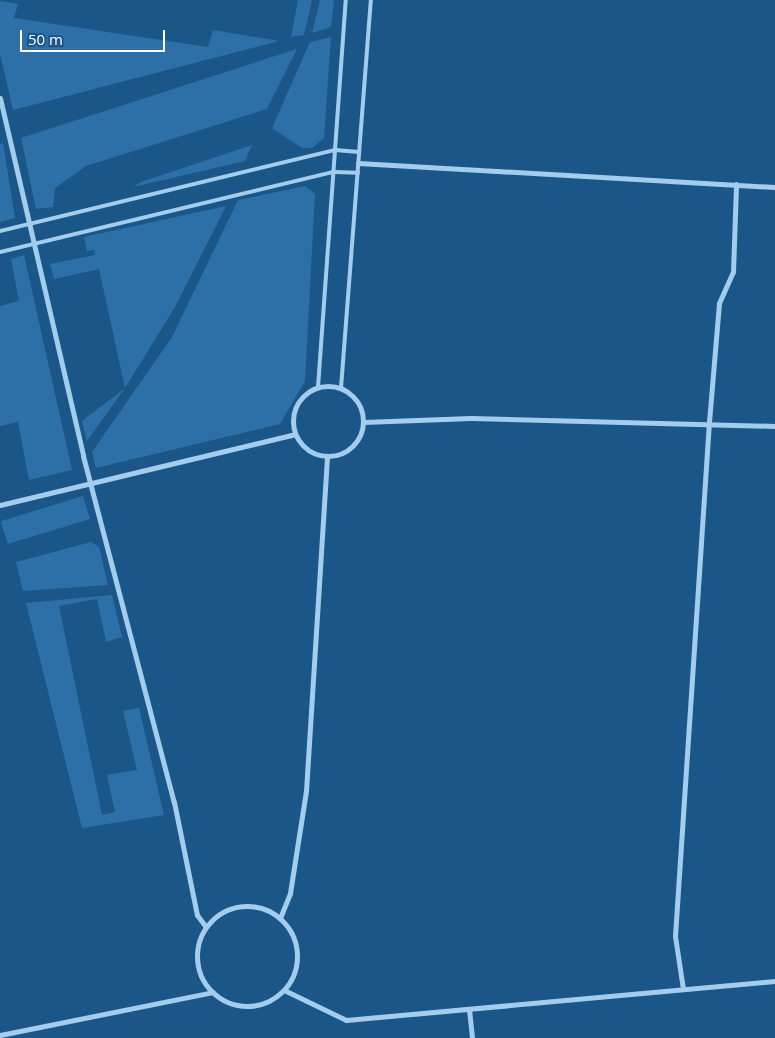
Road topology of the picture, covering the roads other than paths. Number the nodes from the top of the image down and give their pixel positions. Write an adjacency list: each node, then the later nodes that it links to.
1 (346, 0): 4 (lane)
2 (371, 0): 5 (lane)
3 (0, 98): 11 (street)
4 (336, 150): 5 (lane); 7 (lane); 11 (lane)
5 (359, 152): 6 (lane)
6 (358, 163): 8 (lane); 9 (street)
7 (334, 172): 8 (lane); 13 (lane); 15 (lane)
8 (358, 173): 16 (lane)
9 (736, 184): 10 (street); 18 (street)
10 (775, 187)
11 (31, 224): 12 (lane); 13 (street)
12 (0, 231)
13 (36, 243): 14 (lane); 22 (street)
14 (0, 252)
15 (318, 387): 16 (street); 20 (street)
16 (341, 388): 17 (street)
17 (363, 422): 18 (street); 21 (street)
18 (709, 422): 19 (street); 27 (street)
19 (775, 426)
20 (295, 434): 21 (street); 22 (street)
21 (327, 456): 24 (street)
22 (90, 483): 23 (street); 25 (street)
23 (0, 505)
24 (280, 918): 25 (street); 28 (street)
25 (206, 927): 29 (street)
26 (775, 981): 27 (street)
27 (683, 989): 30 (street)
28 (284, 990): 29 (street); 30 (street)
29 (213, 992): 31 (street)
30 (469, 1009): 32 (street)
31 (0, 1035)
32 (472, 1038)

